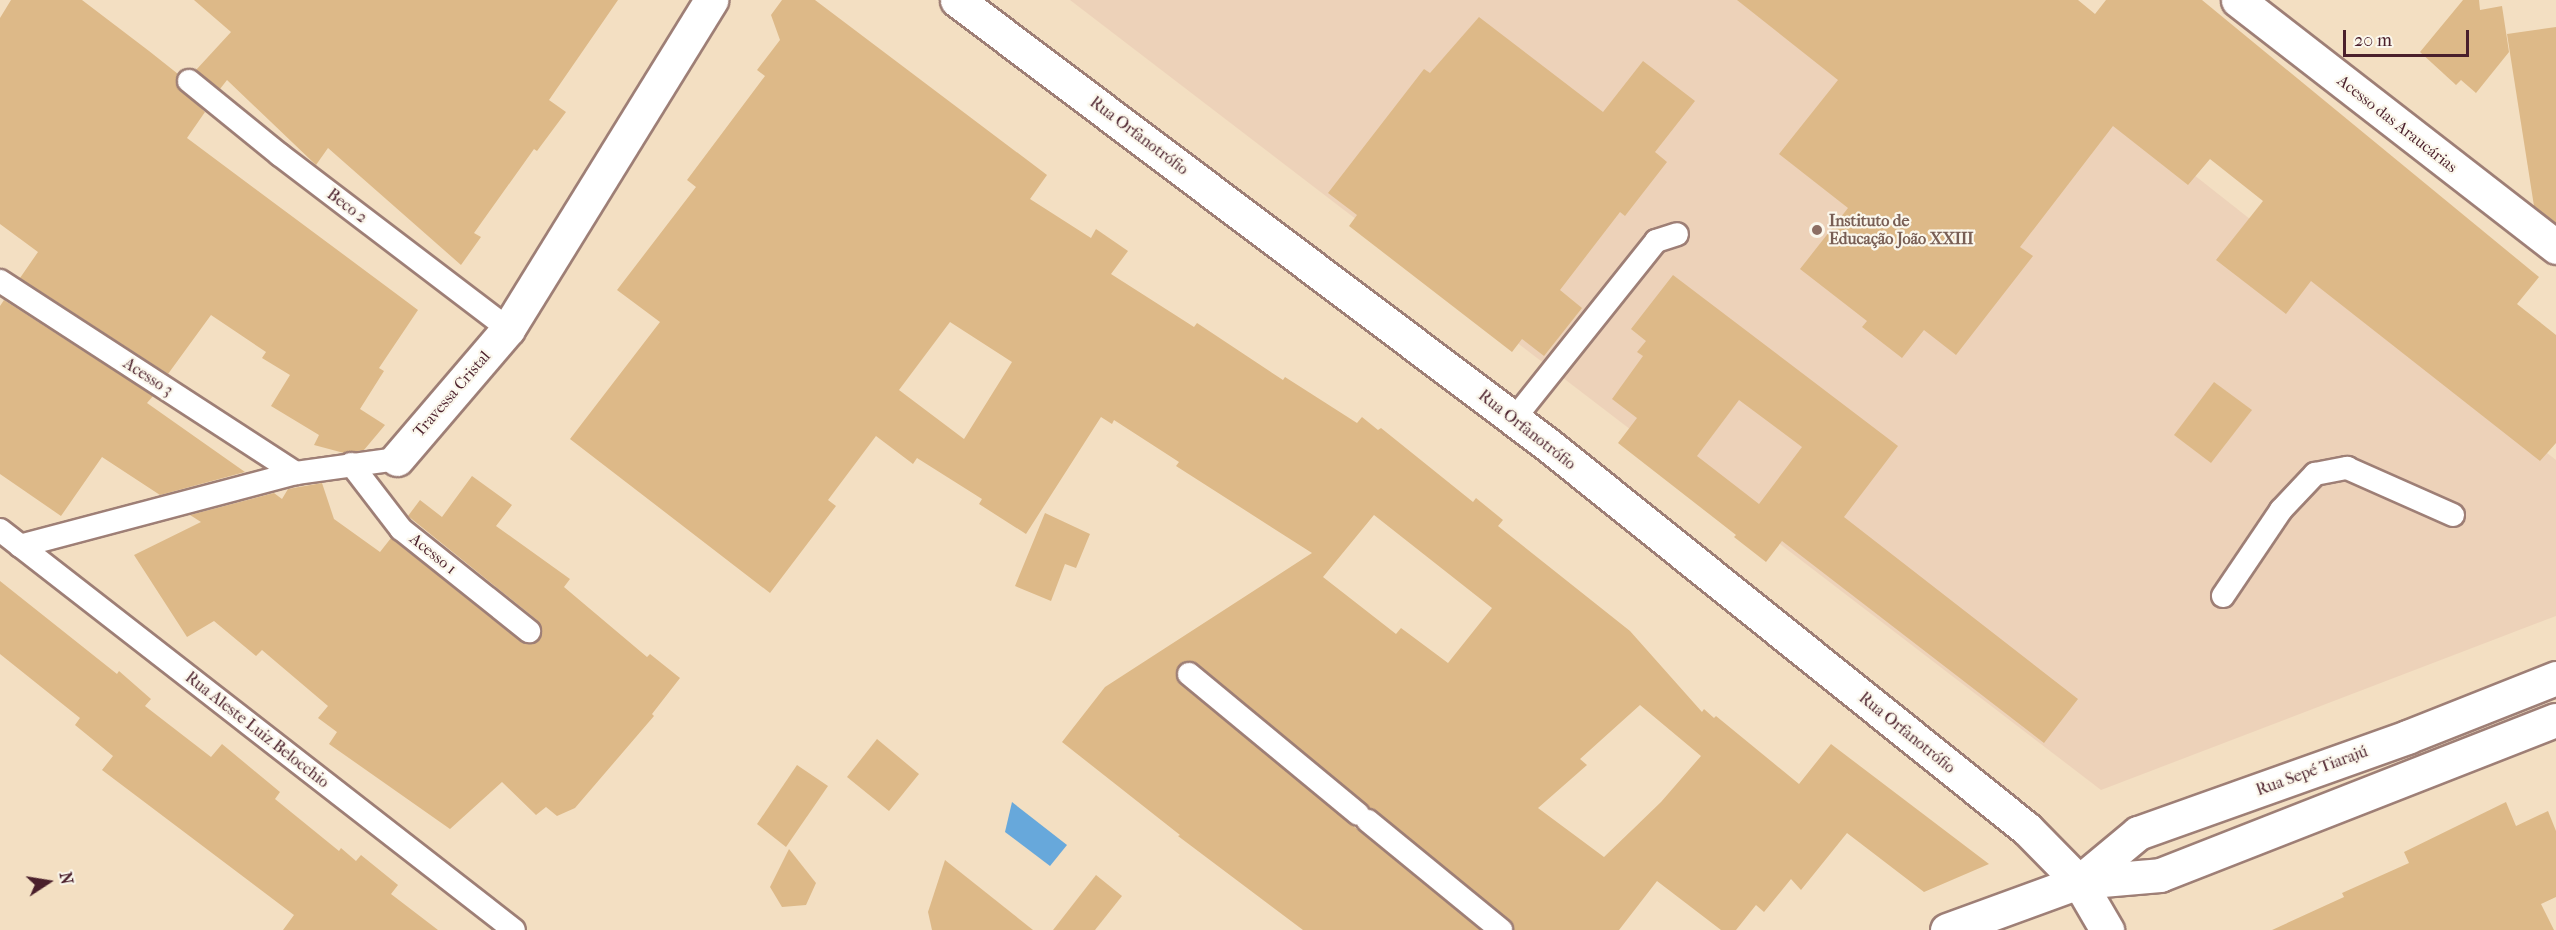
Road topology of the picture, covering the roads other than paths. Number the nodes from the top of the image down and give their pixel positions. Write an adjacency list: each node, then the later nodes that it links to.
1 (711, 0): 8 (street, Travessa Cristal)
2 (957, 0): 9 (street, Rua Orfanotrófio)
3 (2248, 4): 6 (street, Acesso das Araucárias)
4 (189, 81): 8 (lane, Beco 2)
5 (1677, 234): 9 (lane)
6 (2556, 248)
7 (0, 281): 12 (lane, Acesso 3)
8 (508, 329): 10 (street, Travessa Cristal)
9 (1514, 419): 21 (street, Rua Orfanotrófio)
10 (397, 459): 11 (lane, Travessa Cristal)
11 (351, 464): 12 (lane, Travessa Cristal); 17 (lane, Acesso 1)
12 (296, 473): 15 (lane, Travessa Cristal)
13 (2453, 515): 16 (lane)
14 (0, 530): 15 (lane, Rua Aleste Luiz Belocchio)
15 (20, 546): 22 (lane, Rua Aleste Luiz Belocchio)
16 (2223, 596)
17 (529, 631)
18 (1189, 674): 23 (lane)
19 (2556, 678): 21 (street, Rua Sepé Tiarajú)
20 (2556, 720): 21 (street, Rua Sepé Tiarajú)
21 (2079, 882): 24 (street, Rua Sepé Tiarajú); 25 (street, Rua Orfanotrófio)
22 (514, 930)
23 (1501, 930)
24 (1947, 930)
25 (2107, 930)

